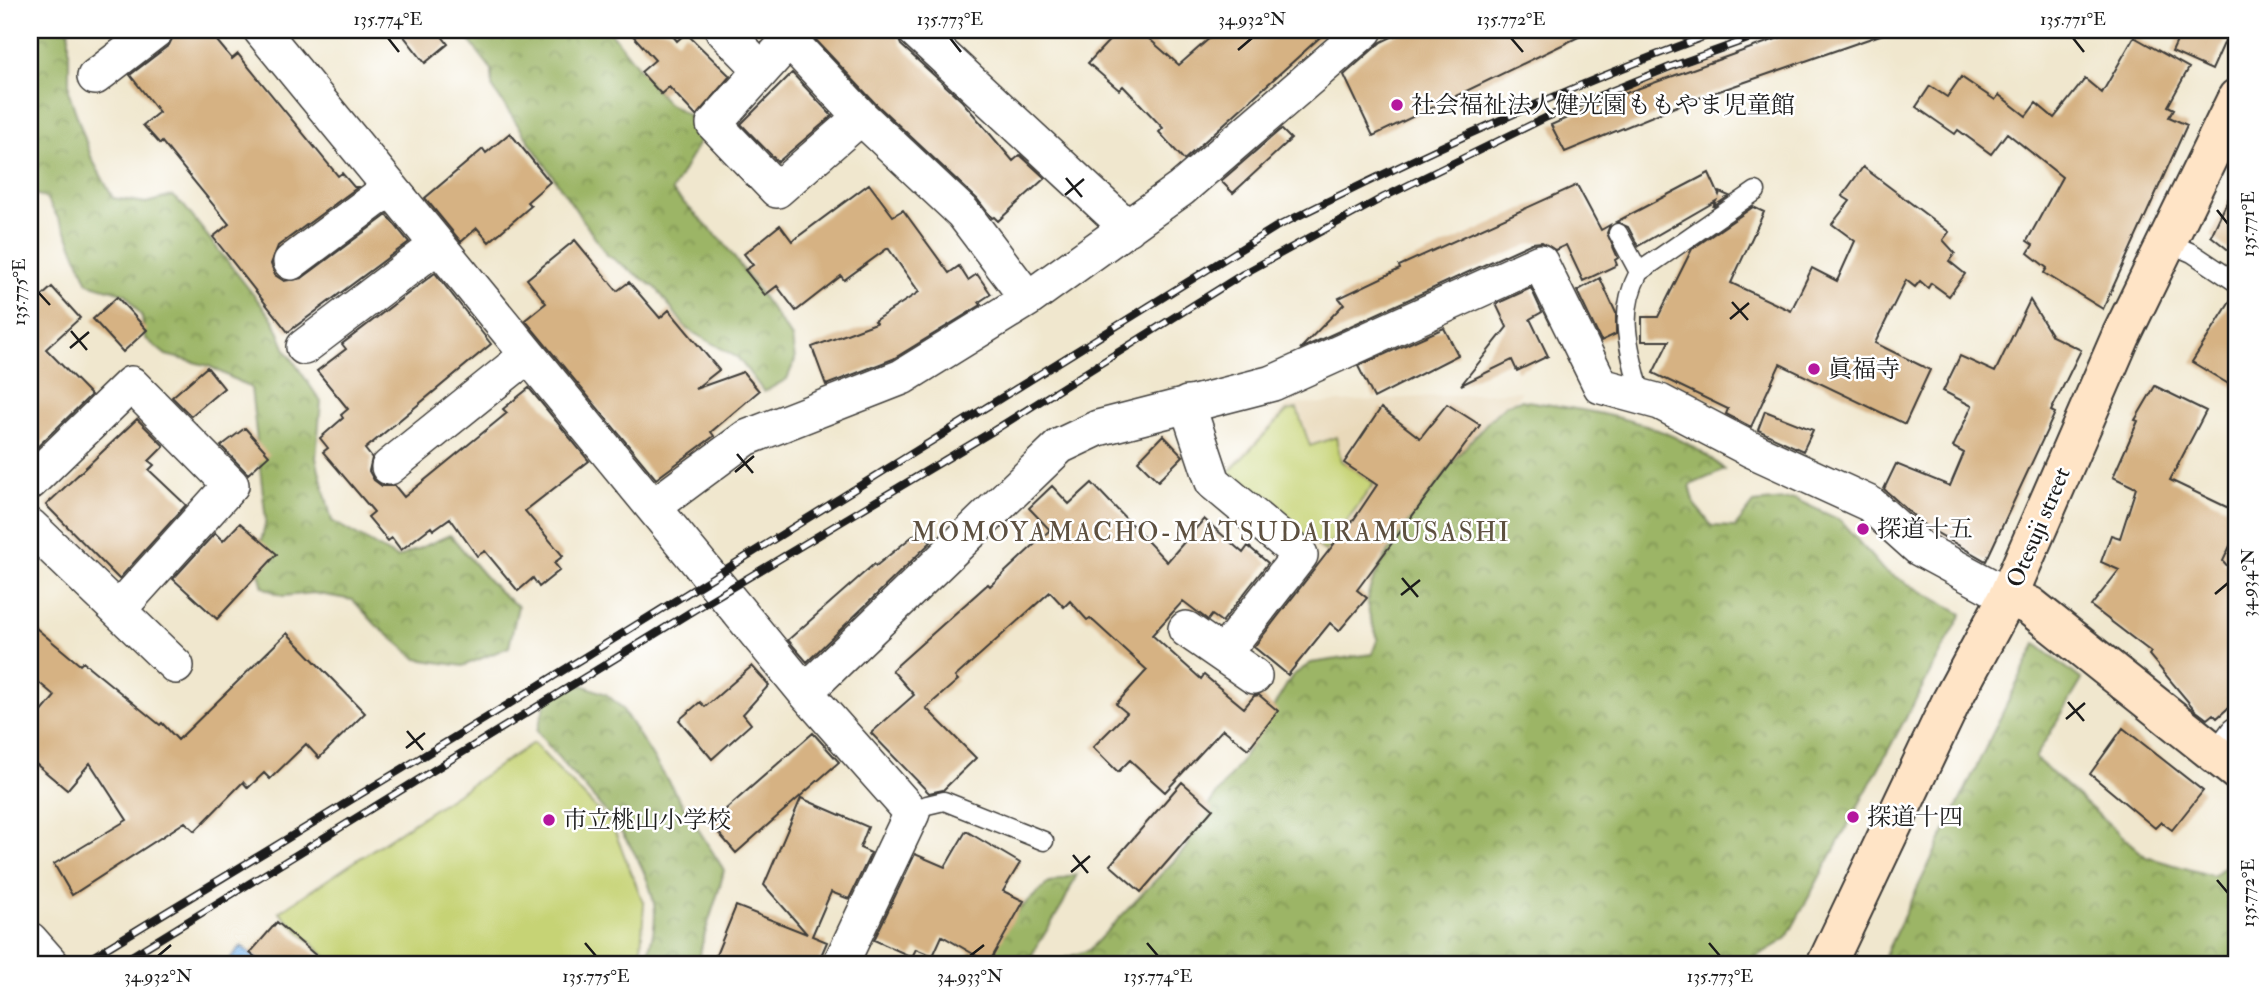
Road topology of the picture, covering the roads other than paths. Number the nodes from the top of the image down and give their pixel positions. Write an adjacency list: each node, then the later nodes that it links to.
1 (156, 30): 8 (street)
2 (261, 30): 11 (street)
3 (723, 30): 7 (street)
4 (915, 30): 13 (street)
5 (1365, 30): 13 (street)
6 (793, 35): 7 (street); 10 (street)
7 (762, 70): 10 (street)
8 (95, 77)
9 (2237, 97): 15 (street, Otesuji street)
10 (861, 117): 20 (street)
11 (390, 188): 16 (street); 17 (street)
12 (1756, 191): 18 (lane)
13 (1128, 228): 20 (street)
14 (1618, 233): 18 (lane)
15 (2169, 243): 19 (lane); 29 (street, Otesuji street)
16 (438, 245): 21 (street); 22 (street)
17 (291, 262)
18 (1639, 272): 23 (lane)
19 (2237, 283)
20 (1028, 299): 27 (street)
21 (304, 347)
22 (528, 355): 25 (street); 27 (street)
23 (1641, 396): 24 (street); 29 (street)
24 (1187, 404): 32 (street); 35 (street)
25 (389, 467)
26 (30, 482): 30 (street)
27 (653, 507): 35 (street)
28 (30, 526): 30 (street)
29 (2008, 596): 36 (street); 39 (street, Otesuji street)
30 (118, 610): 33 (street)
31 (1186, 629): 32 (street)
32 (1223, 654): 34 (street)
33 (176, 666)
34 (1254, 676)
35 (805, 692): 37 (street)
36 (2232, 755)
37 (912, 813): 38 (lane); 40 (street)
38 (1044, 841)
39 (1829, 962)
40 (840, 965)

